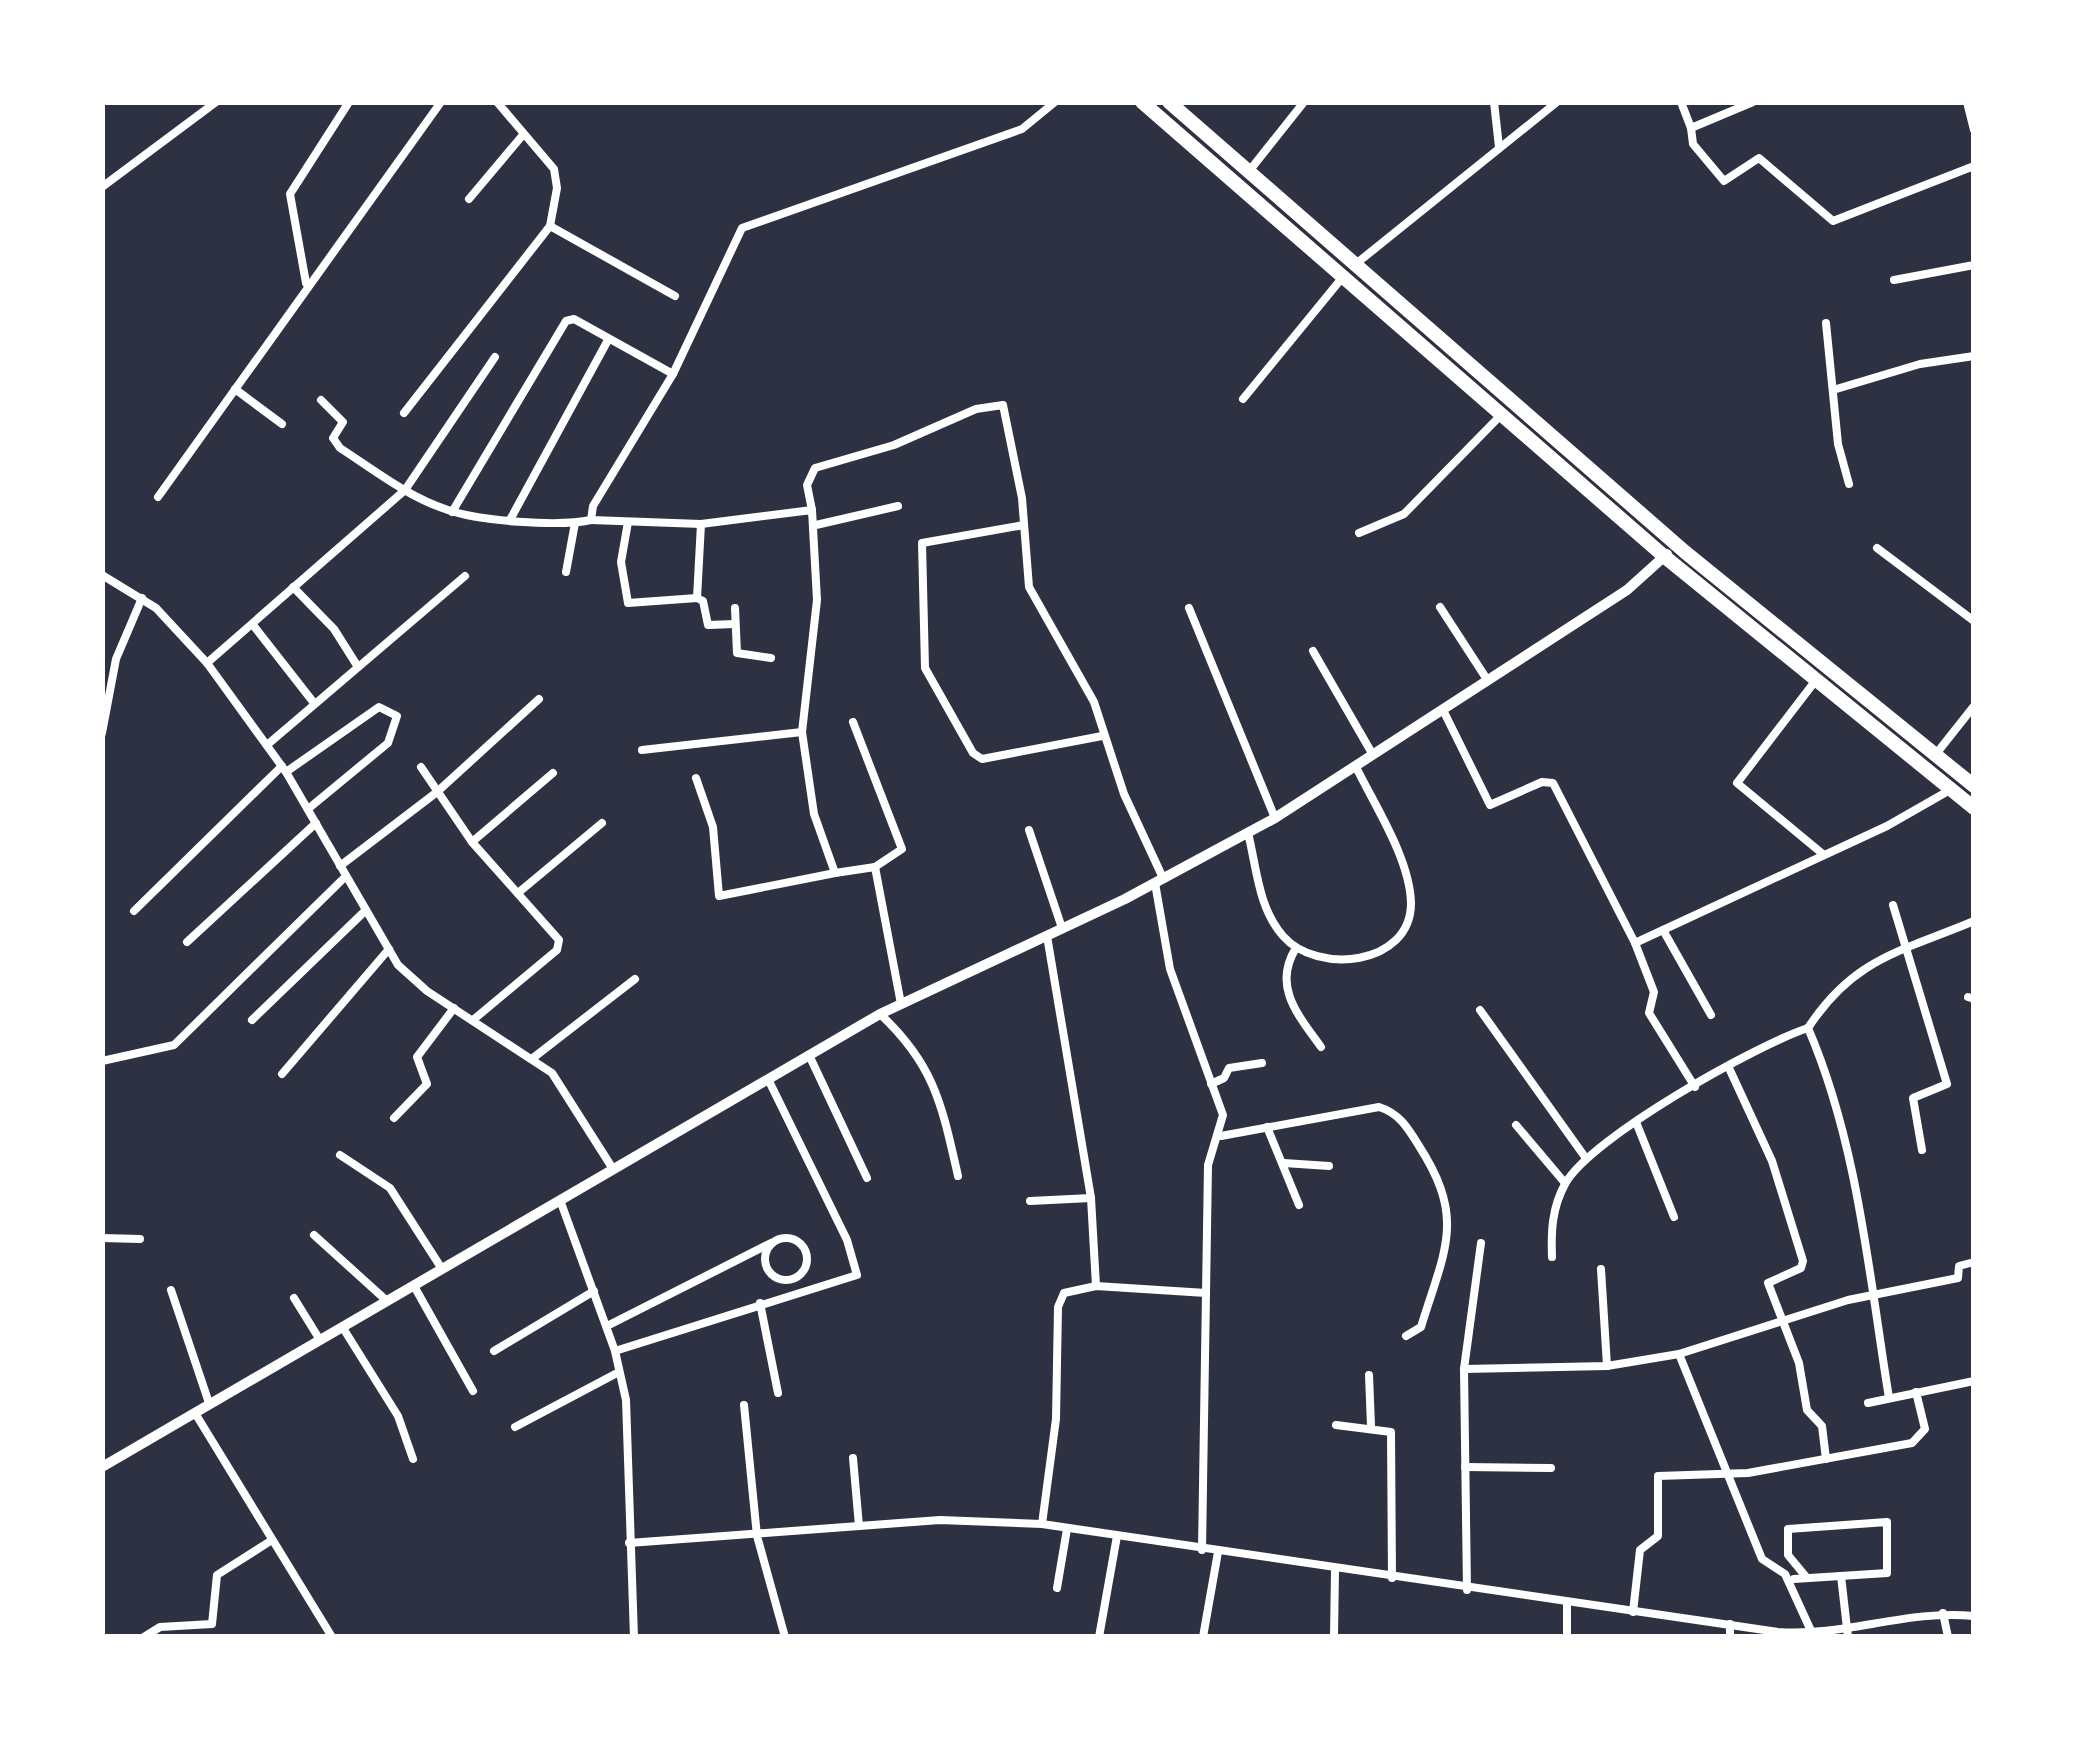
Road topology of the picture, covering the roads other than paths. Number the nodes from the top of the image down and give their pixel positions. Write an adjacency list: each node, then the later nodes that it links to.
1 (216, 102): 20 (street)
2 (349, 102): 27 (street)
3 (441, 102): 27 (street)
4 (496, 102): 16 (street)
5 (1055, 102): 33 (street)
6 (1142, 102): 25 (highway)
7 (1169, 102): 19 (highway)
8 (1304, 102): 19 (street)
9 (1494, 102): 17 (street)
10 (1557, 102): 17 (street)
11 (1681, 102): 14 (street)
12 (1753, 102): 14 (street)
13 (1967, 102): 15 (street)
14 (1691, 128): 18 (street)
15 (1974, 130)
16 (522, 136): 21 (street); 22 (street)
17 (1498, 146): 23 (street)
18 (1974, 166)
19 (1249, 172): 23 (highway)
20 (102, 188)
21 (469, 200)
22 (550, 226): 28 (street); 38 (street)
23 (1355, 264): 25 (street); 55 (highway)
24 (1974, 265): 26 (street)
25 (1342, 278): 36 (street); 39 (highway)
26 (1894, 280)
27 (306, 284): 34 (street)
28 (675, 296)
29 (1826, 322): 35 (street)
30 (608, 340): 33 (street); 46 (street); 47 (street)
31 (1974, 356): 35 (street)
32 (495, 357): 42 (street)
33 (673, 374): 48 (street)
34 (235, 389): 40 (street); 43 (street)
35 (1833, 390): 41 (street)
36 (1243, 399)
37 (321, 400): 42 (street)
38 (404, 413)
39 (1503, 413): 54 (street); 57 (highway)
40 (282, 424)
41 (1849, 484)
42 (405, 490): 46 (street); 61 (street)
43 (158, 497)
44 (898, 506): 52 (street)
45 (812, 510): 51 (street); 52 (street); 53 (street)
46 (452, 512): 47 (street)
47 (512, 518): 49 (street)
48 (591, 520): 49 (street); 50 (street)
49 (575, 523): 58 (street)
50 (628, 523): 51 (street); 63 (street)
51 (701, 524): 63 (street)
52 (816, 525): 81 (street)
53 (1024, 525): 83 (street); 83 (street)
54 (1359, 533)
55 (1676, 543): 57 (street); 87 (highway)
56 (1877, 548): 67 (street)
57 (1665, 557): 74 (highway); 75 (street)
58 (566, 572)
59 (102, 575): 62 (street)
60 (465, 576): 73 (street)
61 (293, 587): 69 (street); 73 (street)
62 (142, 598): 72 (street); 82 (street)
63 (697, 598): 68 (street)
64 (1440, 607): 75 (street)
65 (735, 608): 68 (street)
66 (1189, 608): 98 (street)
67 (1974, 621)
68 (735, 624): 71 (street)
69 (253, 625): 72 (street); 77 (street)
70 (1313, 651): 86 (street)
71 (771, 658)
72 (207, 663): 84 (street)
73 (358, 667): 77 (street)
74 (1817, 679): 87 (highway); 104 (street)
75 (1489, 682): 79 (street)
76 (539, 698): 95 (street)
77 (314, 704): 84 (street)
78 (1974, 706): 87 (street)
79 (1443, 710): 86 (street); 119 (street)
80 (853, 722): 106 (street)
81 (802, 732): 85 (street); 107 (street)
82 (102, 733)
83 (1103, 736): 109 (street)
84 (267, 745): 90 (street)
85 (642, 750)
86 (1373, 755): 89 (street)
87 (1930, 761): 93 (highway); 94 (highway)
88 (421, 767): 95 (street)
89 (1356, 767): 98 (street); 120 (street)
90 (284, 769): 97 (street); 97 (street); 113 (street)
91 (553, 773): 103 (street)
92 (696, 778): 107 (street)
93 (1974, 786)
94 (1951, 789): 96 (highway); 104 (street)
95 (437, 792): 103 (street); 105 (street)
96 (1974, 808)
97 (308, 809): 99 (street)
98 (1275, 818): 102 (street)
99 (316, 823): 105 (street); 118 (street)
100 (602, 823): 110 (street)
101 (1029, 830): 115 (street)
102 (1249, 833): 109 (street); 120 (street)
103 (472, 842): 110 (street)
104 (1824, 855): 116 (street)
105 (340, 866): 108 (street)
106 (875, 867): 107 (street); 124 (street)
107 (835, 873)
108 (345, 877): 112 (street); 135 (street)
109 (1159, 880): 115 (street); 140 (street)
110 (518, 893): 130 (street)
111 (1893, 904): 122 (street)
112 (366, 910): 121 (street); 129 (street)
113 (134, 911)
114 (1974, 921): 122 (street)
115 (1062, 928): 117 (street)
116 (1664, 930): 119 (street); 128 (street)
117 (1047, 935): 124 (street); 157 (street)
118 (187, 942)
119 (1635, 943): 141 (street)
120 (1296, 948): 132 (street)
121 (389, 949): 125 (street); 138 (street)
122 (1907, 950): 131 (street); 147 (street)
123 (635, 979): 134 (street)
124 (902, 1004): 127 (street)
125 (454, 1008): 130 (street); 142 (street)
126 (1480, 1010): 149 (street)
127 (880, 1014): 133 (street); 153 (street)
128 (1711, 1015)
129 (253, 1020)
130 (473, 1020): 134 (street)
131 (1808, 1028): 137 (street); 175 (street)
132 (1321, 1047)
133 (809, 1054): 139 (street); 154 (street)
134 (533, 1058): 152 (street)
135 (102, 1061)
136 (1262, 1063): 140 (street)
137 (1729, 1068): 141 (street); 179 (street)
138 (282, 1074)
139 (768, 1079): 152 (street); 178 (street)
140 (1210, 1084): 146 (street)
141 (1695, 1087): 143 (street)
142 (394, 1118)
143 (1636, 1122): 149 (street); 160 (street)
144 (1516, 1125): 155 (street)
145 (1267, 1127): 146 (street); 150 (street); 182 (street)
146 (1220, 1136): 174 (street)
147 (1922, 1150)
148 (340, 1155): 168 (street)
149 (1585, 1157): 155 (street)
150 (1284, 1162): 151 (street); 159 (street)
151 (1329, 1166)
152 (613, 1169): 156 (street)
153 (958, 1176)
154 (867, 1178)
155 (1565, 1183): 166 (street)
156 (560, 1198): 168 (street); 173 (street)
157 (1091, 1198): 158 (street); 171 (street)
158 (1030, 1201)
159 (1299, 1205)
160 (1674, 1216)
161 (314, 1235): 177 (street)
162 (102, 1238): 163 (street)
163 (140, 1239)
164 (771, 1243): 164 (street); 180 (street)
165 (1481, 1244): 188 (street)
166 (1552, 1257)
167 (1974, 1262): 175 (street)
168 (442, 1269): 170 (street)
169 (1601, 1269): 187 (street)
170 (414, 1286): 177 (street); 192 (street)
171 (1096, 1286): 174 (street); 210 (street)
172 (171, 1290): 196 (street)
173 (594, 1291): 180 (street); 184 (street)
174 (1206, 1293): 217 (street)
175 (1870, 1295): 179 (street); 195 (street)
176 (294, 1298): 183 (street)
177 (387, 1301): 181 (street)
178 (760, 1303): 185 (street); 194 (street)
179 (1784, 1322): 186 (street); 205 (street)
180 (607, 1326): 185 (street)
181 (343, 1328): 183 (street); 204 (street)
182 (1406, 1336)
183 (320, 1341): 196 (street)
184 (494, 1351)
185 (615, 1351): 189 (street)
186 (1679, 1354): 187 (street); 209 (street)
187 (1607, 1366): 188 (street)
188 (1463, 1369): 207 (street)
189 (619, 1372): 202 (street); 216 (street)
190 (1369, 1375): 201 (street)
191 (1974, 1381): 193 (street)
192 (473, 1391)
193 (1916, 1392): 195 (street); 205 (street)
194 (778, 1393)
195 (1889, 1398): 197 (street)
196 (209, 1403): 199 (street)
197 (1868, 1403)
198 (744, 1405): 213 (street)
199 (194, 1412): 206 (street); 215 (street)
200 (1336, 1425): 201 (street)
201 (1371, 1426): 221 (street)
202 (515, 1427)
203 (853, 1458): 211 (street)
204 (413, 1459)
205 (1826, 1459): 209 (street)
206 (102, 1467)
207 (1465, 1467): 208 (street); 225 (street)
208 (1551, 1468)
209 (1726, 1476): 227 (street); 231 (street)
210 (1042, 1524): 211 (street); 212 (street)
211 (859, 1526): 213 (street)
212 (1067, 1529): 214 (street); 224 (street)
213 (757, 1536): 216 (street); 237 (street)
214 (1118, 1536): 217 (street); 238 (street)
215 (272, 1540): 234 (street); 235 (street)
216 (629, 1543): 236 (street)
217 (1202, 1550): 218 (street)
218 (1218, 1552): 219 (street); 239 (street)
219 (1335, 1570): 221 (street); 240 (street)
220 (1841, 1576): 222 (street); 222 (street); 232 (street)
221 (1392, 1578): 225 (street)
222 (1807, 1578): 223 (street)
223 (1794, 1579)
224 (1057, 1588)
225 (1467, 1590): 226 (street)
226 (1567, 1605): 227 (street); 241 (street)
227 (1633, 1612): 230 (street)
228 (1943, 1613): 229 (street); 232 (street); 243 (street)
229 (1974, 1616)
230 (1730, 1624): 233 (street); 242 (street)
231 (1812, 1633): 232 (street); 233 (street)
232 (1847, 1633)
233 (1778, 1635)
234 (144, 1637)
235 (332, 1637)
236 (634, 1637)
237 (785, 1637)
238 (1099, 1637)
239 (1203, 1637)
240 (1334, 1637)
241 (1567, 1637)
242 (1730, 1637)
243 (1948, 1637)

